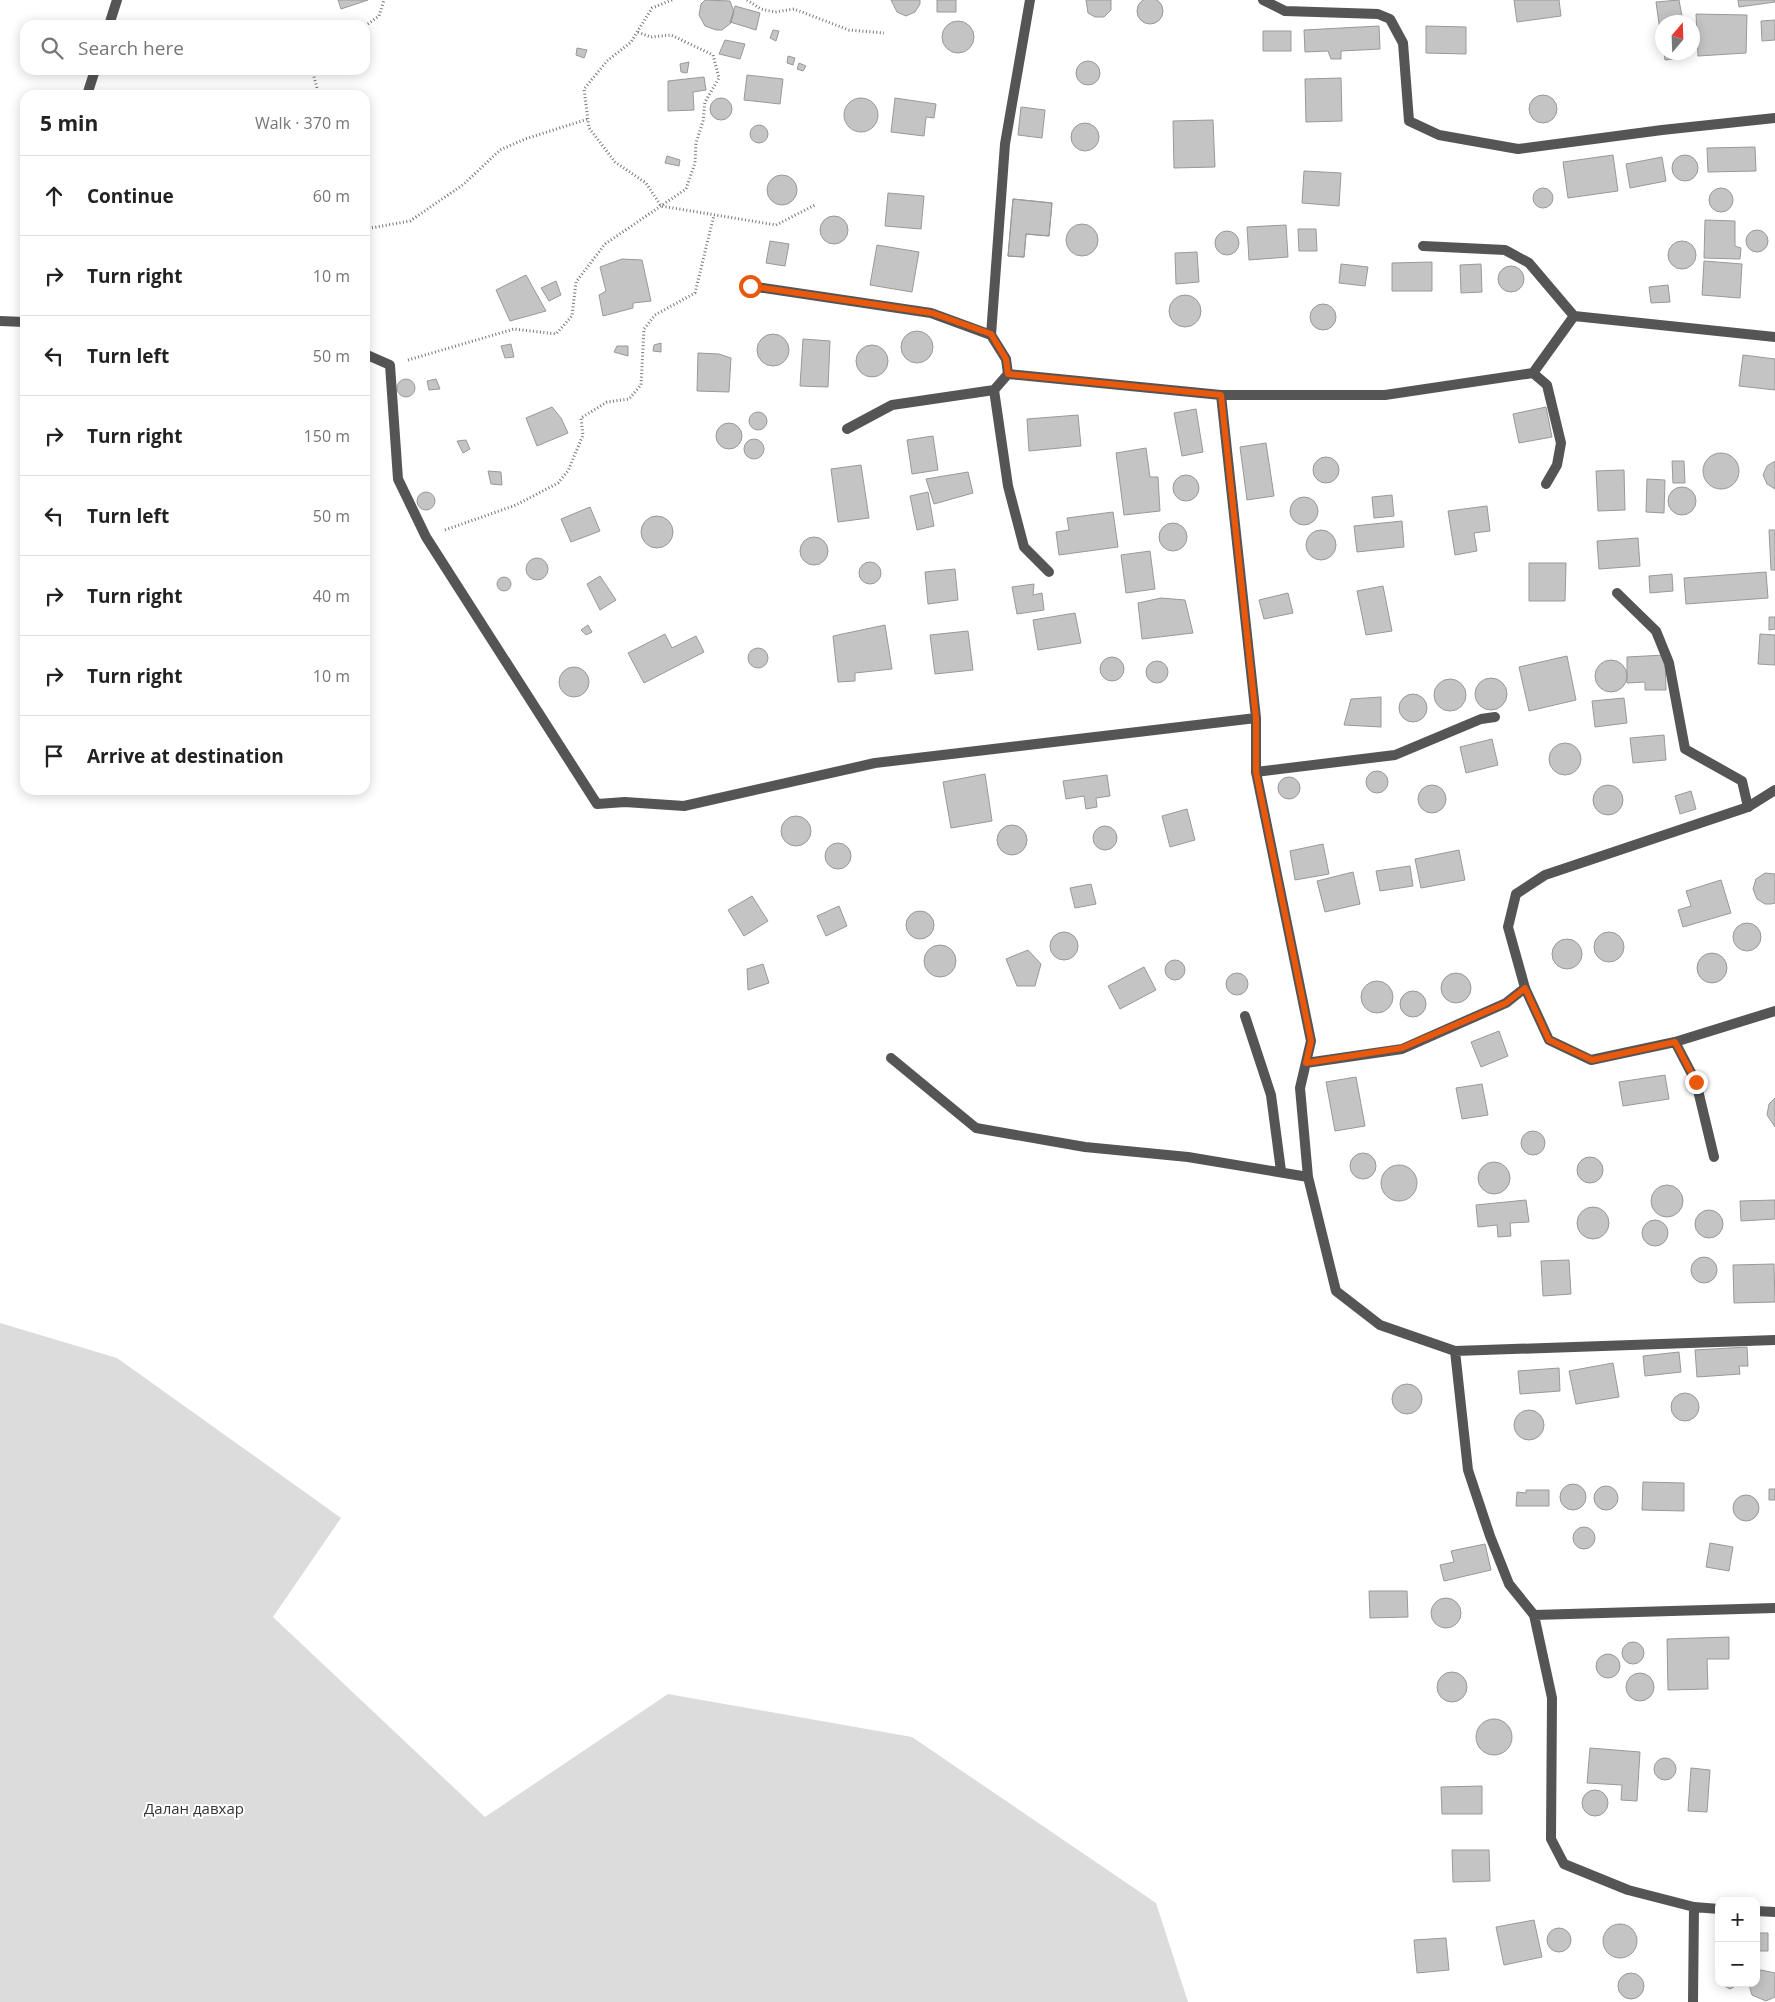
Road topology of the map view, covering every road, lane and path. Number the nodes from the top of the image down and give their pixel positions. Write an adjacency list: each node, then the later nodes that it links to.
1 (117, 0): 7 (street)
2 (384, 0): 8 (path)
3 (672, 0): 9 (path)
4 (747, 0): 10 (path)
5 (1030, 0): 26 (street)
6 (1263, 0): 15 (street)
7 (111, 20)
8 (370, 22)
9 (637, 32): 16 (path); 18 (path)
10 (884, 33)
11 (93, 75): 13 (street)
12 (313, 75): 14 (path)
13 (89, 90)
14 (317, 90)
15 (1775, 118)
16 (588, 119): 18 (path); 20 (path)
17 (815, 205): 19 (path)
18 (662, 206): 19 (path); 29 (path)
19 (714, 215): 36 (path)
20 (370, 228)
21 (1423, 246): 23 (street)
22 (750, 286): 26 (street)
23 (1574, 316): 27 (street); 30 (street)
24 (1, 320): 25 (street)
25 (20, 322)
26 (991, 334): 31 (street)
27 (1775, 337)
28 (370, 356): 29 (street)
29 (390, 366): 36 (street)
30 (1533, 373): 33 (street); 35 (street)
31 (1008, 374): 32 (street); 33 (street)
32 (994, 390): 34 (street); 37 (street)
33 (1221, 395): 40 (street)
34 (847, 429)
35 (1546, 484)
36 (426, 537): 40 (street)
37 (1048, 572)
38 (1617, 593): 43 (street)
39 (1495, 717): 41 (street)
40 (1256, 718): 41 (street)
41 (1256, 772): 49 (street)
42 (1775, 790): 43 (street)
43 (1748, 807): 44 (street)
44 (1525, 988): 47 (street); 49 (street)
45 (1775, 1012): 47 (street)
46 (1245, 1016): 51 (street)
47 (1675, 1042): 50 (street)
48 (891, 1058): 51 (street)
49 (1306, 1063): 52 (street)
50 (1714, 1157)
51 (1281, 1171): 52 (street)
52 (1308, 1177): 54 (street)
53 (1775, 1340): 54 (street)
54 (1455, 1351): 56 (street)
55 (1775, 1608): 56 (street)
56 (1534, 1615): 57 (street)
57 (1694, 1907): 58 (street); 61 (street)
58 (1715, 1909)
59 (1760, 1911): 60 (street)
60 (1775, 1912)
61 (1693, 2002)

